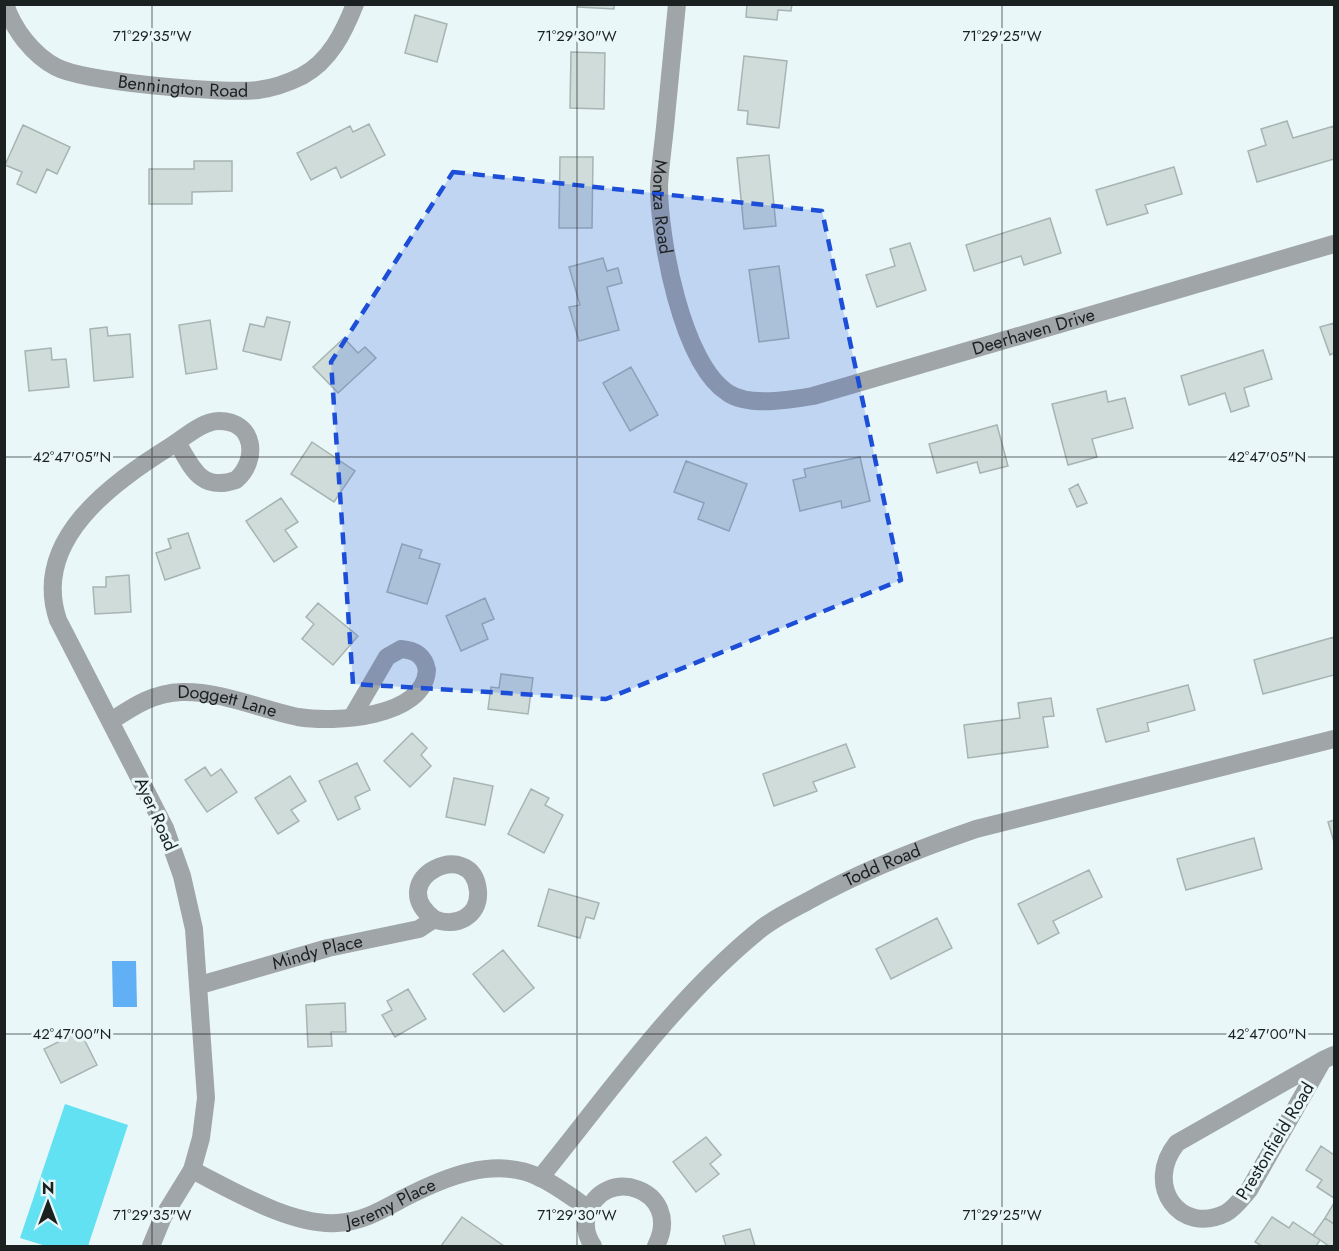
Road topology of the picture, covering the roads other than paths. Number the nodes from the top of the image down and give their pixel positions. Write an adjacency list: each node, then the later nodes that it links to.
1 (5, 4): 2 (street, Bennington Road)
2 (355, 4)
3 (677, 4): 5 (street, Monza Road)
4 (1335, 244): 5 (street, Deerhaven Drive)
5 (729, 394)
6 (177, 442): 8 (street, Ayer Road)
7 (352, 717): 8 (street, Doggett Lane)
8 (111, 721): 11 (street, Ayer Road)
9 (1335, 739): 14 (street, Todd Road)
10 (434, 919): 11 (street, Mindy Place)
11 (200, 985): 13 (street, Ayer Road)
12 (1329, 1057): 12 (street, Prestonfield Road)
13 (192, 1170): 14 (street, Jeremy Place); 16 (street, Ayer Road)
14 (540, 1178): 15 (street, Jeremy Place)
15 (589, 1209): 17 (street); 18 (street)
16 (151, 1246)
17 (593, 1246)
18 (656, 1246)

